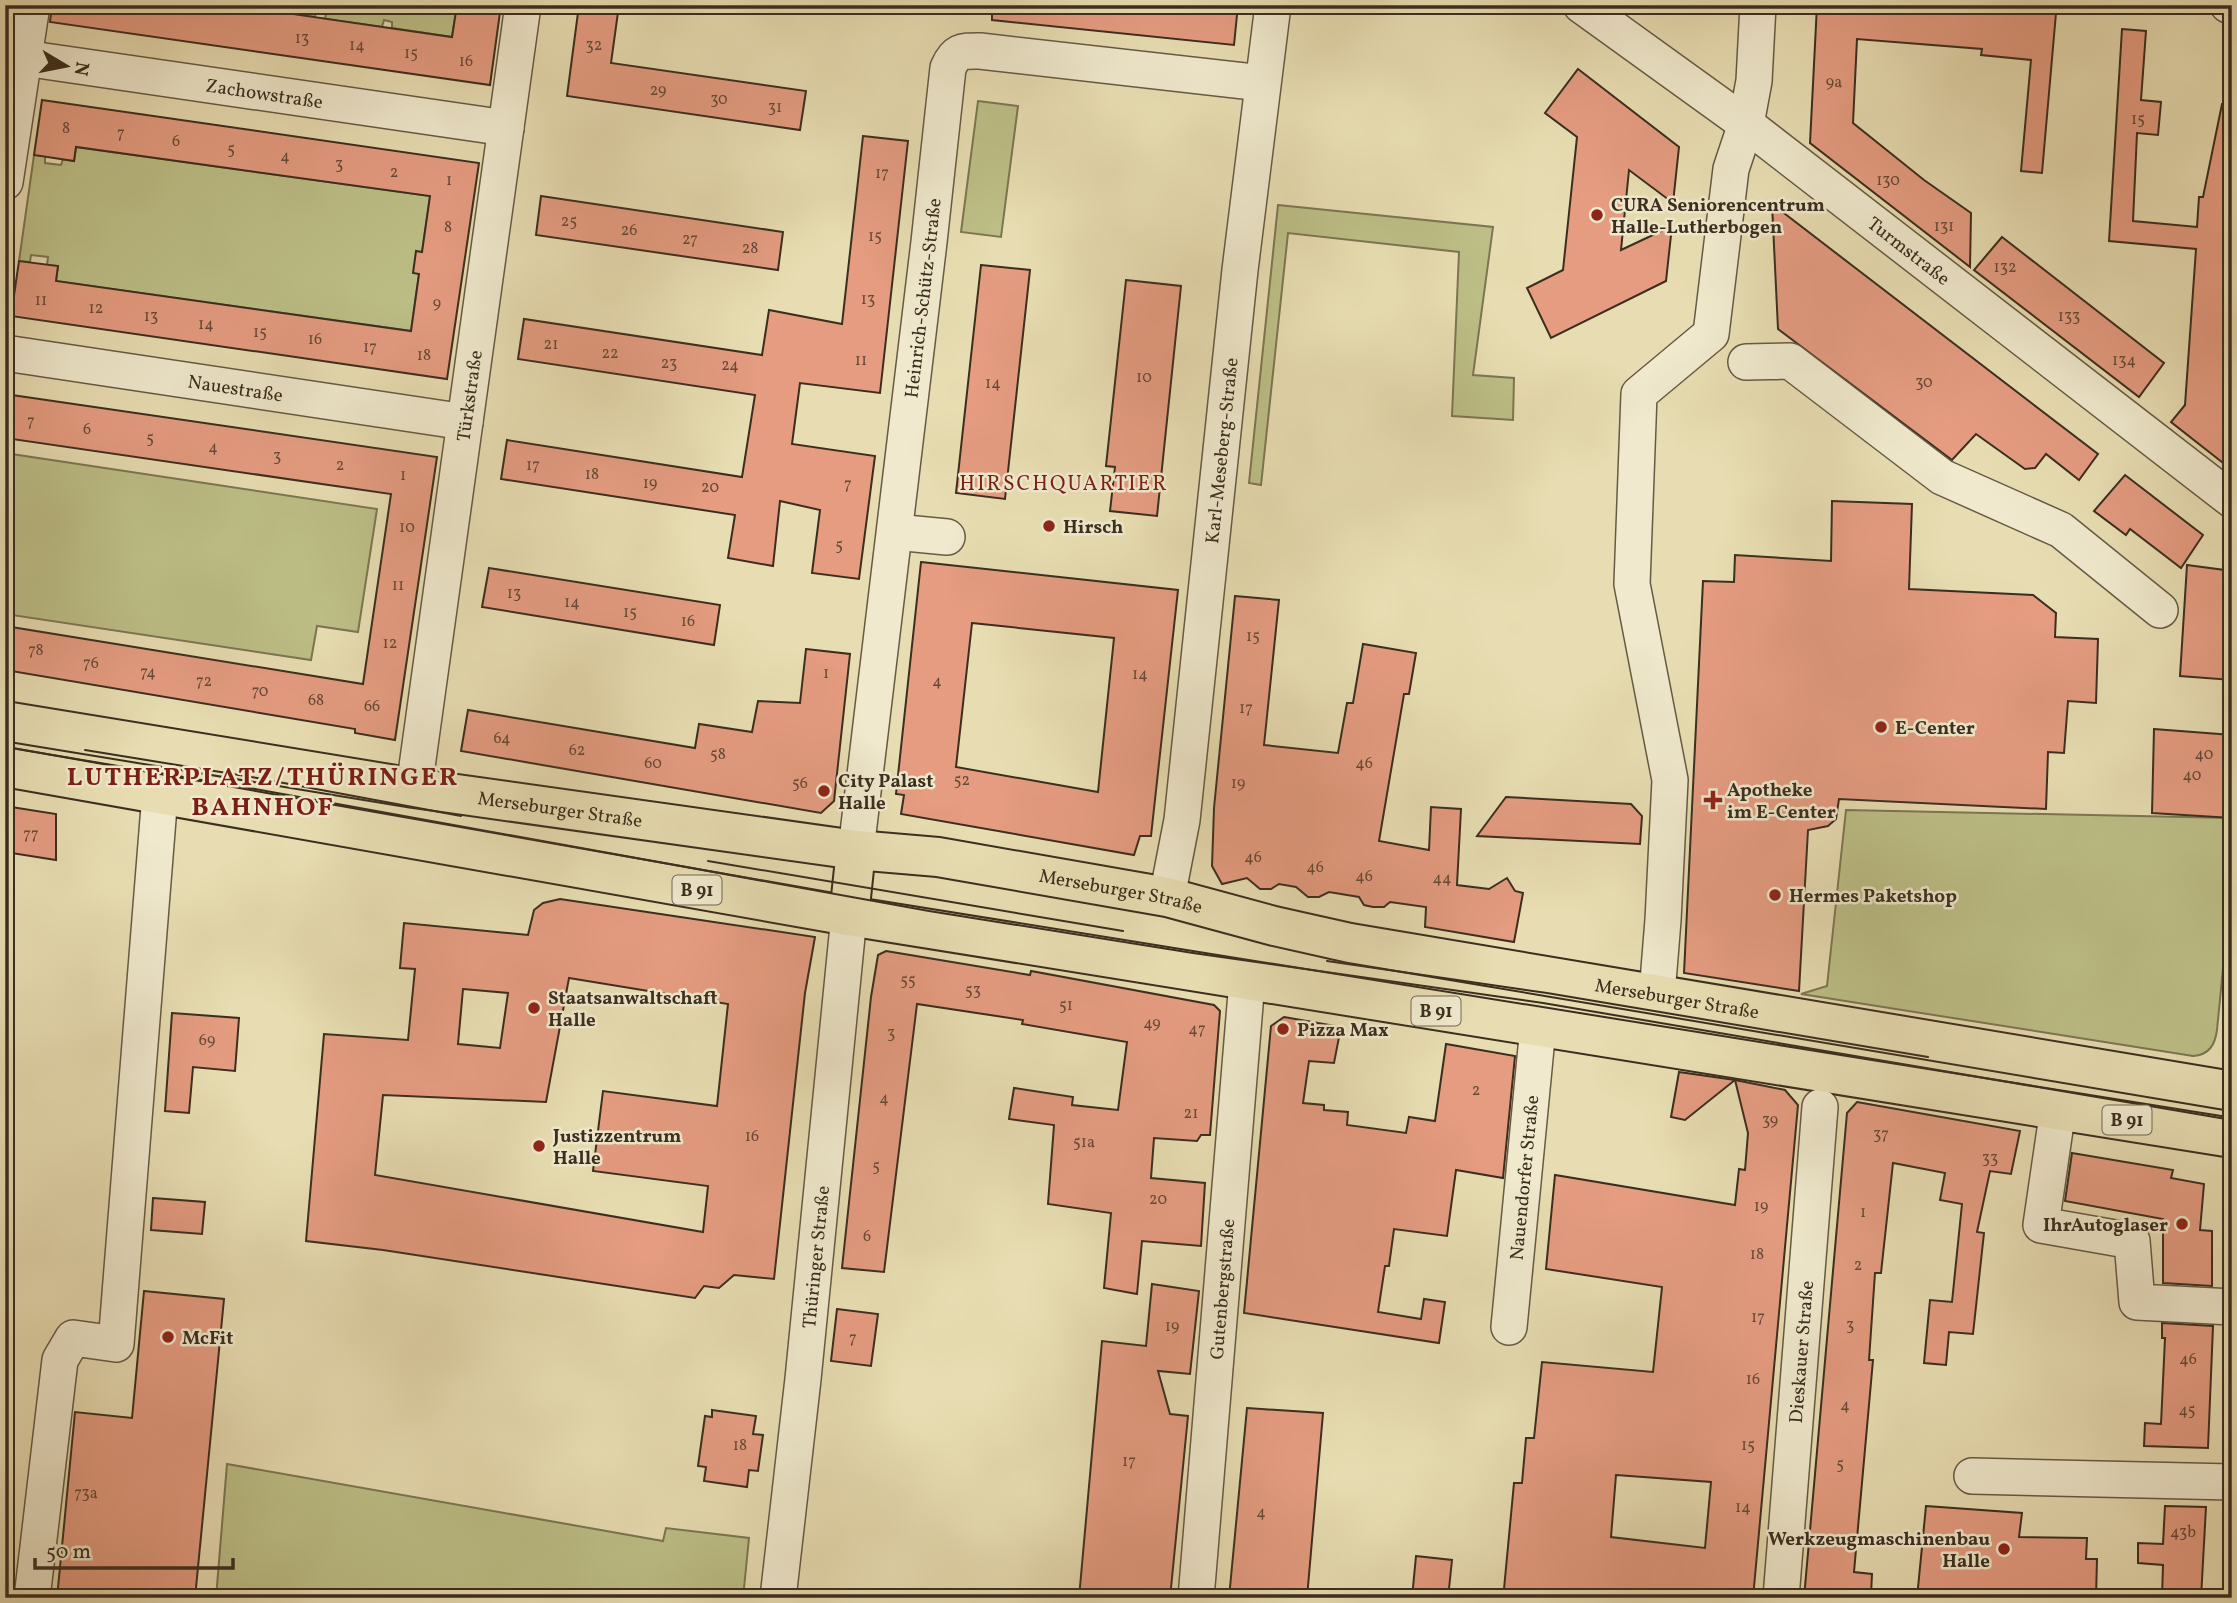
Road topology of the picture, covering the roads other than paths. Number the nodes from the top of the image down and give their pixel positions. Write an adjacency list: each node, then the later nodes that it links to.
1 (32, 5): 6 (street)
2 (523, 5): 9 (street, Türkstraße)
3 (1273, 5): 7 (street, Karl-Meseberg-Straße)
4 (1581, 5): 8 (street, Turmstraße)
5 (1758, 5): 8 (street)
6 (24, 58): 9 (street, Zachowstraße); 10 (street)
7 (1262, 83): 15 (street, Heinrich-Schütz-Straße); 23 (street, Karl-Meseberg-Straße)
8 (1746, 124): 14 (street, Turmstraße); 26 (street)
9 (506, 128): 13 (street, Türkstraße)
10 (5, 182)
11 (5, 353): 13 (street, Nauestraße)
12 (1746, 362): 17 (street)
13 (465, 422): 20 (street, Türkstraße)
14 (2232, 500)
15 (895, 532): 16 (street); 22 (street, Heinrich-Schütz-Straße)
16 (947, 537)
17 (2160, 610)
18 (5, 721): 20 (main road, Merseburger Straße / B 91)
19 (5, 767): 21 (main road, B 91)
20 (414, 788): 22 (main road, Merseburger Straße / B 91)
21 (160, 794): 24 (main road, B 91); 36 (street)
22 (856, 850): 23 (main road, Merseburger Straße / B 91); 24 (main road)
23 (1167, 897): 26 (main road, Merseburger Straße / B 91)
24 (849, 916): 25 (main road, B 91); 37 (street, Thüringer Straße)
25 (1247, 981): 27 (main road, B 91); 38 (street, Gutenbergstraße)
26 (1657, 994): 28 (main road, Merseburger Straße / B 91)
27 (1538, 1027): 30 (main road, B 91); 33 (street, Nauendorfer Straße)
28 (2232, 1091)
29 (1820, 1107): 39 (street, Dieskauer Straße)
30 (2058, 1109): 31 (main road, B 91); 32 (street)
31 (2232, 1138)
32 (2232, 1307)
33 (1509, 1327)
34 (1972, 1476): 35 (street)
35 (2232, 1482)
36 (32, 1598)
37 (778, 1598)
38 (1196, 1598)
39 (1781, 1598)

